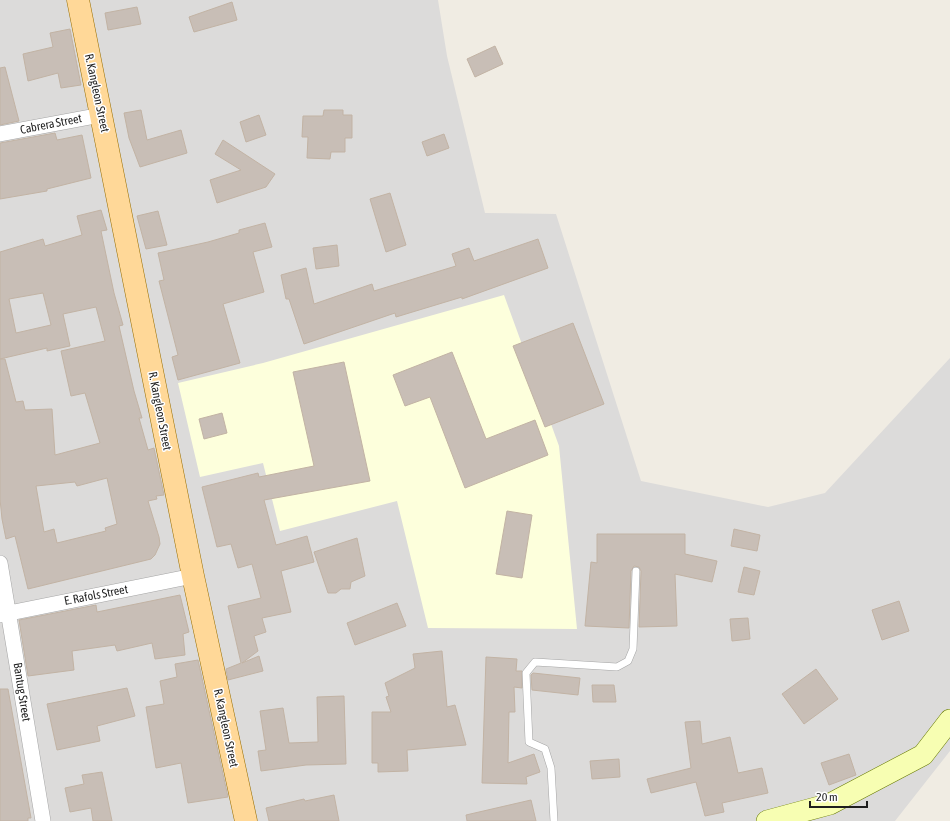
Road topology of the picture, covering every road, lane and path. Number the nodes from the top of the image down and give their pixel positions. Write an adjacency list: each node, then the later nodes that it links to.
1 (78, 0): 2 (main road, R. Kangleon Street)
2 (101, 115): 3 (street, Cabrera Street); 6 (main road, R. Kangleon Street)
3 (0, 134)
4 (0, 563): 7 (street, Bantug Street)
5 (636, 571): 11 (lane)
6 (193, 576): 7 (street, E. Rafols Street); 10 (main road, R. Kangleon Street)
7 (4, 614): 9 (street, Bantug Street)
8 (950, 720): 12 (street)
9 (43, 821)
10 (246, 821)
11 (554, 821)
12 (768, 821)

